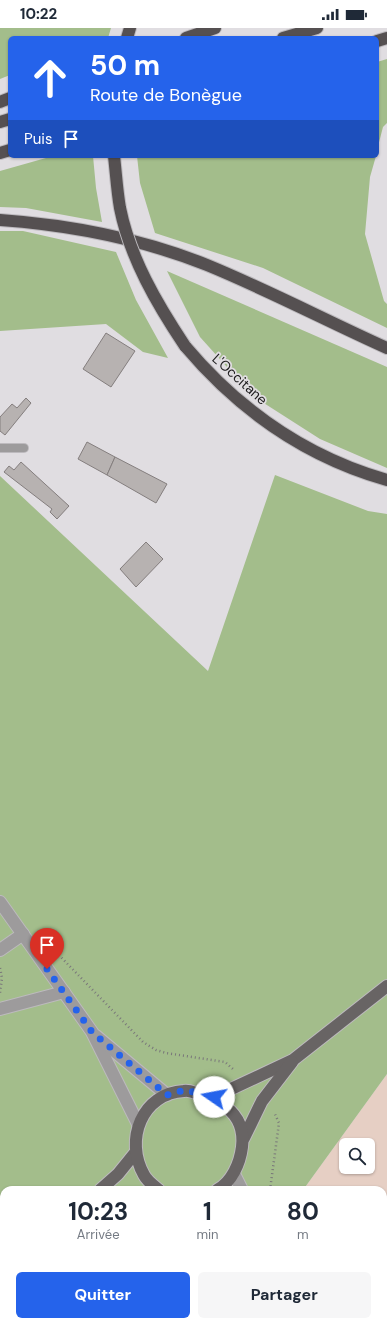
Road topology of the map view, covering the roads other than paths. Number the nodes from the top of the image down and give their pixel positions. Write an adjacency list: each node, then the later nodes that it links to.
1 (215, 28): 3 (highway)
2 (316, 28): 4 (highway)
3 (192, 36)
4 (290, 36)
5 (114, 158): 10 (highway, L'Occitane, bridge)
6 (0, 220): 7 (highway)
7 (387, 348)
8 (0, 448): 9 (lane)
9 (24, 448)
10 (387, 480)
11 (0, 902): 12 (street)
12 (22, 934): 13 (street); 15 (street)
13 (0, 950)
14 (387, 986): 18 (main road)
15 (64, 992): 16 (street); 17 (street)
16 (1, 1003)
17 (92, 1032): 19 (street); 21 (street)
18 (293, 1060): 20 (main road); 22 (main road)
19 (167, 1095): 20 (main road); 21 (main road)
20 (214, 1097): 22 (main road)
21 (138, 1124): 23 (main road)
22 (244, 1138): 24 (main road)
23 (135, 1153): 25 (main road); 26 (main road)
24 (234, 1174): 27 (main road); 28 (street)
25 (104, 1186)
26 (155, 1186)
27 (221, 1186)
28 (240, 1186)

